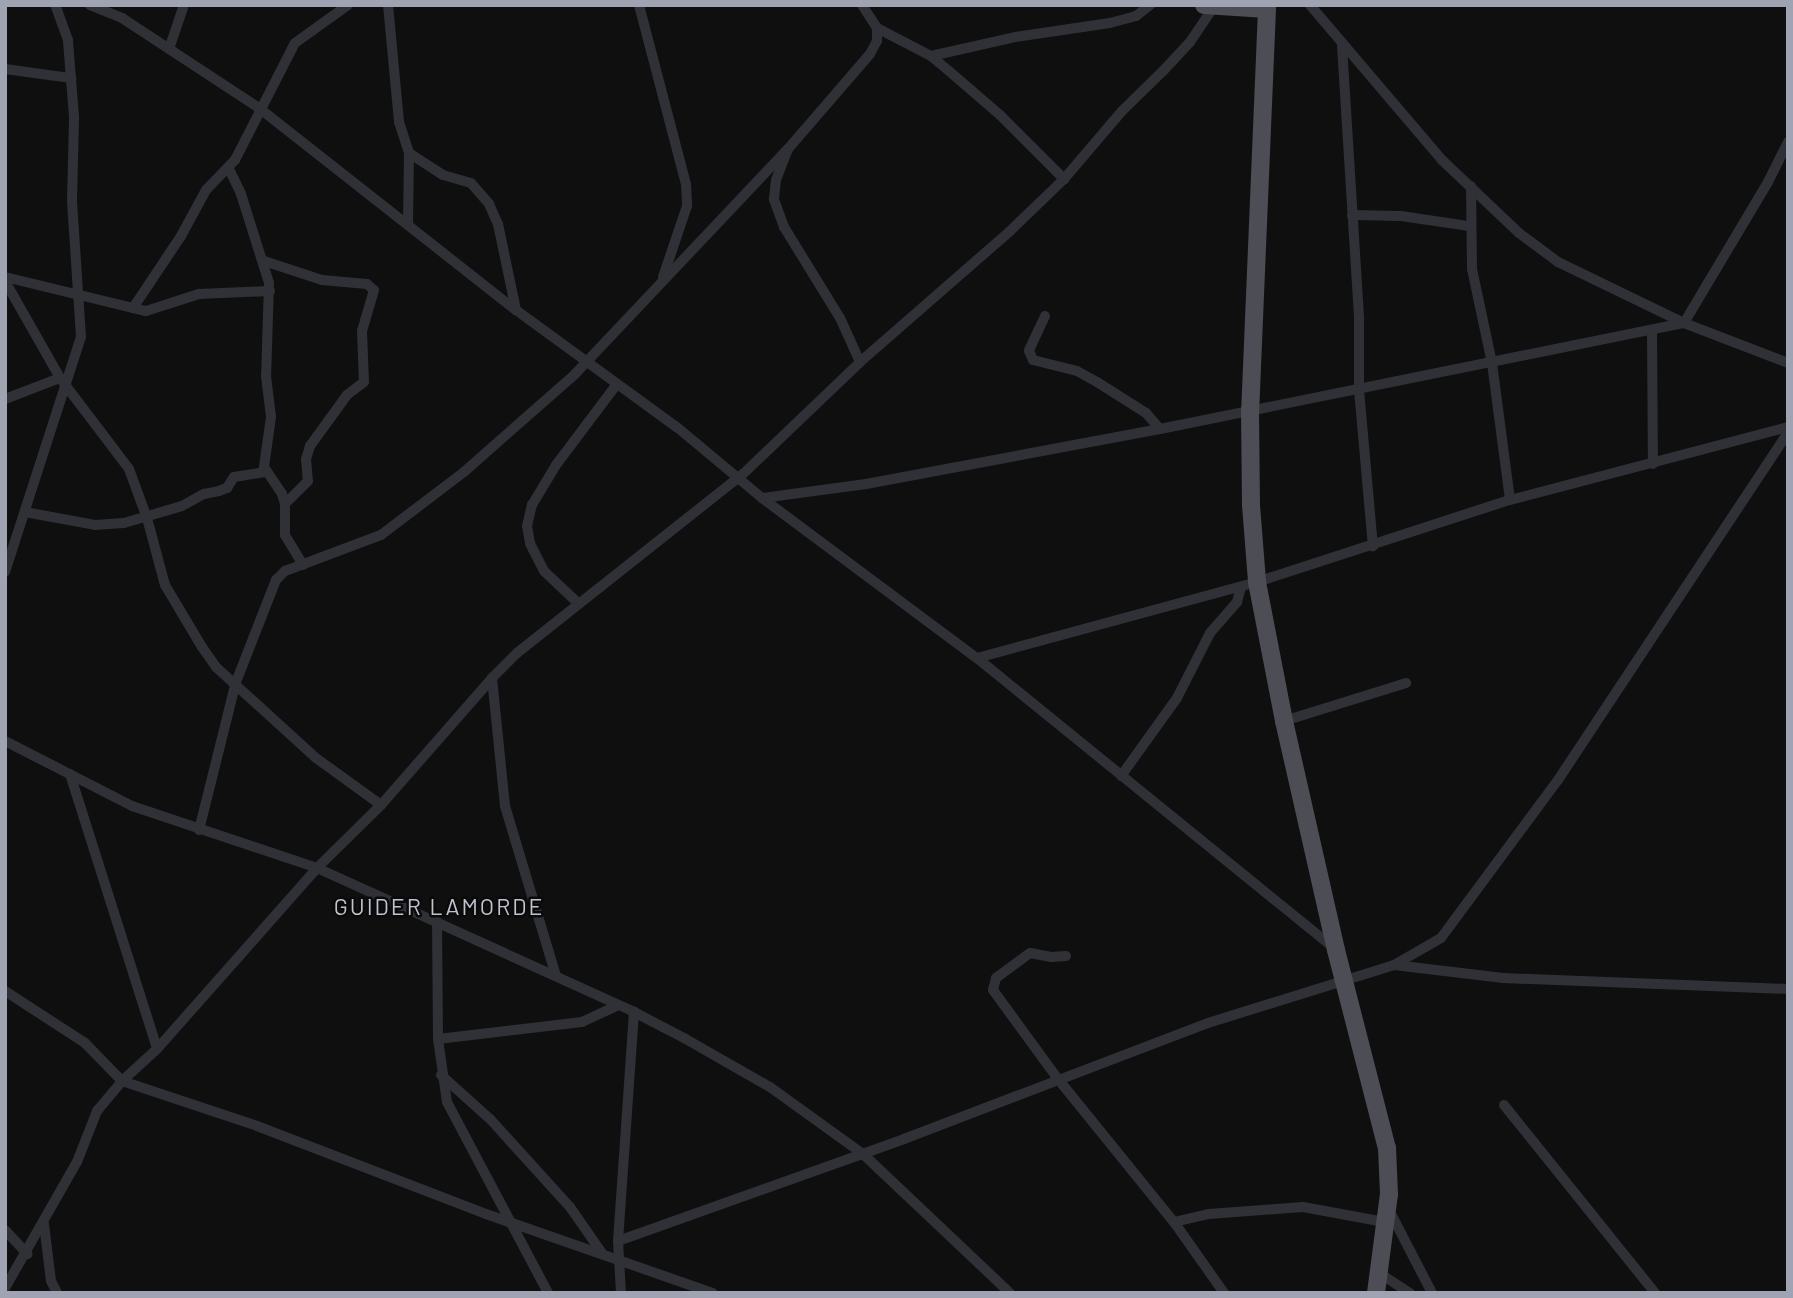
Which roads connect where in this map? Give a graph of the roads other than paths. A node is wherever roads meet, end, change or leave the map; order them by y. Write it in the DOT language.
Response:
graph roads {
  1 [pos="55,5"];
  2 [pos="90,5"];
  3 [pos="184,5"];
  4 [pos="348,5"];
  5 [pos="387,5"];
  6 [pos="639,5"];
  7 [pos="862,5"];
  8 [pos="878,5"];
  9 [pos="1150,5"];
  10 [pos="1204,5"];
  11 [pos="1310,5"];
  12 [pos="1215,6"];
  13 [pos="1268,7"];
  14 [pos="871,17"];
  15 [pos="877,28"];
  16 [pos="1342,44"];
  17 [pos="169,49"];
  18 [pos="931,56"];
  19 [pos="5,69"];
  20 [pos="71,78"];
  21 [pos="259,108"];
  22 [pos="1788,142"];
  23 [pos="788,149"];
  24 [pos="409,153"];
  25 [pos="229,169"];
  26 [pos="1064,179"];
  27 [pos="1471,186"];
  28 [pos="1352,215"];
  29 [pos="408,223"];
  30 [pos="1469,226"];
  31 [pos="264,261"];
  32 [pos="5,279"];
  33 [pos="661,283"];
  34 [pos="270,291"];
  35 [pos="78,294"];
  36 [pos="134,308"];
  37 [pos="516,310"];
  38 [pos="1045,316"];
  39 [pos="1684,323"];
  40 [pos="1651,330"];
  41 [pos="587,362"];
  42 [pos="860,362"];
  43 [pos="1492,362"];
  44 [pos="1788,363"];
  45 [pos="64,382"];
  46 [pos="617,384"];
  47 [pos="1359,390"];
  48 [pos="5,399"];
  49 [pos="1250,411"];
  50 [pos="1788,427"];
  51 [pos="1160,429"];
  52 [pos="1788,433"];
  53 [pos="1653,464"];
  54 [pos="265,472"];
  55 [pos="737,479"];
  56 [pos="762,498"];
  57 [pos="1510,500"];
  58 [pos="285,503"];
  59 [pos="25,512"];
  60 [pos="147,518"];
  61 [pos="1373,546"];
  62 [pos="303,565"];
  63 [pos="5,572"];
  64 [pos="1249,584"];
  65 [pos="579,604"];
  66 [pos="977,658"];
  67 [pos="492,678"];
  68 [pos="236,682"];
  69 [pos="1406,682"];
  70 [pos="1284,721"];
  71 [pos="5,741"];
  72 [pos="70,774"];
  73 [pos="1121,776"];
  74 [pos="381,805"];
  75 [pos="199,830"];
  76 [pos="317,868"];
  77 [pos="437,921"];
  78 [pos="1336,950"];
  79 [pos="1066,956"];
  80 [pos="1394,965"];
  81 [pos="556,976"];
  82 [pos="1345,981"];
  83 [pos="1788,989"];
  84 [pos="5,991"];
  85 [pos="618,1005"];
  86 [pos="634,1012"];
  87 [pos="438,1039"];
  88 [pos="157,1049"];
  89 [pos="441,1075"];
  90 [pos="1058,1079"];
  91 [pos="122,1081"];
  92 [pos="1504,1105"];
  93 [pos="863,1153"];
  94 [pos="1386,1214"];
  95 [pos="511,1222"];
  96 [pos="1174,1222"];
  97 [pos="44,1224"];
  98 [pos="5,1230"];
  99 [pos="618,1241"];
  100 [pos="602,1253"];
  101 [pos="27,1254"];
  102 [pos="618,1259"];
  103 [pos="1379,1273"];
  104 [pos="5,1288"];
  105 [pos="57,1293"];
  106 [pos="548,1293"];
  107 [pos="621,1293"];
  108 [pos="713,1293"];
  109 [pos="1010,1293"];
  110 [pos="1224,1293"];
  111 [pos="1376,1293"];
  112 [pos="1410,1293"];
  113 [pos="1432,1293"];
  114 [pos="1655,1293"];
  1 -- 20 [label="street"];
  2 -- 17 [label="street"];
  3 -- 17 [label="street"];
  4 -- 21 [label="street"];
  5 -- 24 [label="street"];
  6 -- 33 [label="street"];
  7 -- 14 [label="street"];
  8 -- 14 [label="street"];
  9 -- 18 [label="street"];
  10 -- 12 [label="main road"];
  11 -- 16 [label="street"];
  12 -- 13 [label="main road"];
  12 -- 26 [label="street"];
  13 -- 49 [label="main road"];
  14 -- 15 [label="street"];
  15 -- 18 [label="street"];
  15 -- 23 [label="street"];
  16 -- 27 [label="street"];
  16 -- 28 [label="street"];
  17 -- 21 [label="street"];
  18 -- 26 [label="street"];
  19 -- 20 [label="street"];
  20 -- 35 [label="street"];
  21 -- 25 [label="street"];
  21 -- 29 [label="street"];
  22 -- 39 [label="street"];
  23 -- 33 [label="street"];
  23 -- 42 [label="street"];
  24 -- 29 [label="street"];
  24 -- 37 [label="street"];
  25 -- 31 [label="street"];
  25 -- 36 [label="street"];
  26 -- 42 [label="street"];
  27 -- 30 [label="street"];
  27 -- 39 [label="street"];
  28 -- 30 [label="street"];
  28 -- 47 [label="street"];
  29 -- 37 [label="street"];
  30 -- 43 [label="street"];
  31 -- 34 [label="street"];
  31 -- 58 [label="street"];
  32 -- 35 [label="street"];
  32 -- 45 [label="street"];
  33 -- 41 [label="street"];
  34 -- 36 [label="street"];
  34 -- 54 [label="street"];
  35 -- 36 [label="street"];
  35 -- 45 [label="street"];
  37 -- 41 [label="street"];
  38 -- 51 [label="street"];
  39 -- 40 [label="street"];
  39 -- 44 [label="street"];
  40 -- 43 [label="street"];
  40 -- 53 [label="street"];
  41 -- 46 [label="street"];
  41 -- 62 [label="street"];
  42 -- 55 [label="street"];
  43 -- 47 [label="street"];
  43 -- 57 [label="street"];
  45 -- 48 [label="street"];
  45 -- 59 [label="street"];
  45 -- 60 [label="street"];
  46 -- 55 [label="street"];
  46 -- 65 [label="street"];
  47 -- 49 [label="street"];
  47 -- 61 [label="street"];
  49 -- 51 [label="street"];
  49 -- 64 [label="main road"];
  50 -- 53 [label="street"];
  51 -- 56 [label="street"];
  52 -- 80 [label="street"];
  53 -- 57 [label="street"];
  54 -- 58 [label="street"];
  54 -- 60 [label="street"];
  55 -- 56 [label="street"];
  55 -- 65 [label="street"];
  56 -- 66 [label="street"];
  57 -- 61 [label="street"];
  58 -- 62 [label="street"];
  59 -- 60 [label="street"];
  59 -- 63 [label="street"];
  60 -- 68 [label="street"];
  61 -- 64 [label="street"];
  62 -- 68 [label="street"];
  64 -- 66 [label="street"];
  64 -- 70 [label="main road"];
  64 -- 73 [label="street"];
  65 -- 67 [label="street"];
  66 -- 73 [label="street"];
  67 -- 74 [label="street"];
  67 -- 81 [label="street"];
  68 -- 74 [label="street"];
  68 -- 75 [label="street"];
  69 -- 70 [label="street"];
  70 -- 78 [label="main road"];
  71 -- 72 [label="street"];
  72 -- 75 [label="street"];
  72 -- 88 [label="street"];
  73 -- 78 [label="street"];
  74 -- 76 [label="street"];
  75 -- 76 [label="street"];
  76 -- 77 [label="street"];
  76 -- 88 [label="street"];
  77 -- 81 [label="street"];
  77 -- 87 [label="street"];
  78 -- 82 [label="main road"];
  79 -- 90 [label="street"];
  80 -- 82 [label="street"];
  80 -- 83 [label="street"];
  81 -- 85 [label="street"];
  82 -- 90 [label="street"];
  82 -- 94 [label="main road"];
  84 -- 91 [label="street"];
  85 -- 86 [label="street"];
  85 -- 87 [label="street"];
  86 -- 93 [label="street"];
  86 -- 99 [label="street"];
  87 -- 89 [label="street"];
  88 -- 91 [label="street"];
  89 -- 95 [label="street"];
  89 -- 100 [label="street"];
  90 -- 93 [label="street"];
  90 -- 96 [label="street"];
  91 -- 95 [label="street"];
  91 -- 97 [label="street"];
  92 -- 114 [label="street"];
  93 -- 99 [label="street"];
  93 -- 109 [label="street"];
  94 -- 96 [label="street"];
  94 -- 103 [label="main road"];
  94 -- 113 [label="street"];
  95 -- 100 [label="street"];
  95 -- 106 [label="street"];
  96 -- 110 [label="street"];
  97 -- 101 [label="street"];
  97 -- 105 [label="street"];
  98 -- 101 [label="street"];
  99 -- 102 [label="street"];
  100 -- 102 [label="street"];
  101 -- 104 [label="street"];
  102 -- 107 [label="street"];
  102 -- 108 [label="street"];
  103 -- 111 [label="main road"];
  103 -- 112 [label="street"];
}
